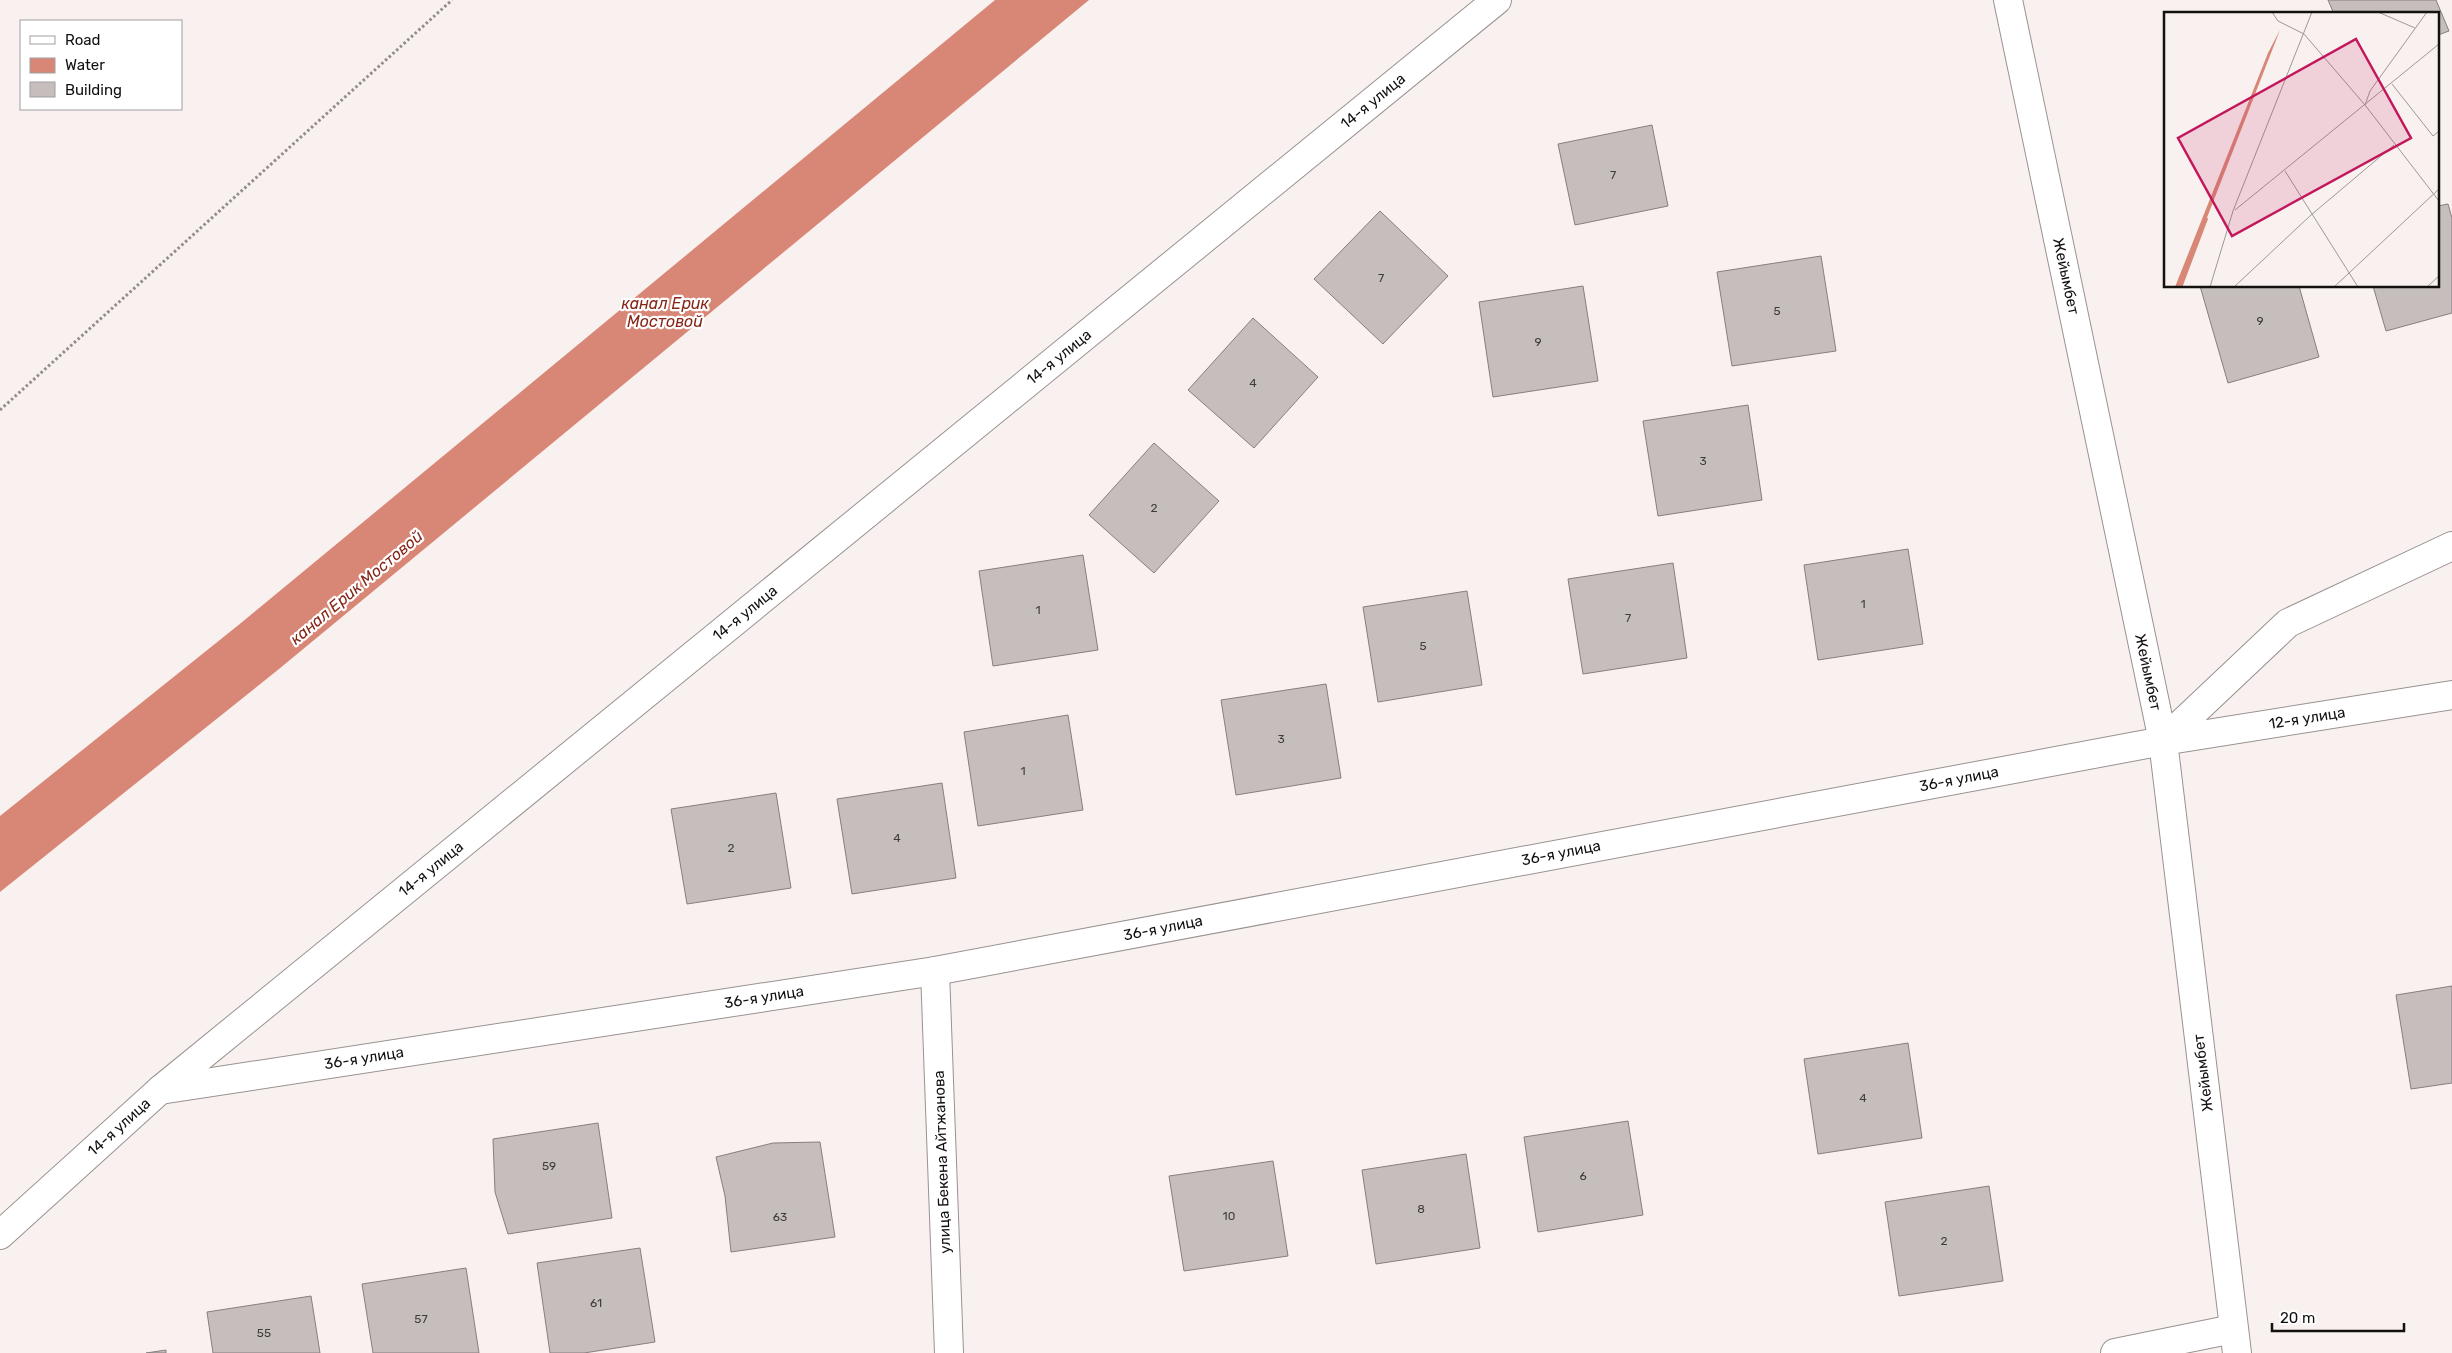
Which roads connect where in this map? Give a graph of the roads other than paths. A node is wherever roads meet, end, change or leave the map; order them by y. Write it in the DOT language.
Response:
graph roads {
  1 [pos="1497,0"];
  2 [pos="2008,0"];
  3 [pos="2452,546"];
  4 [pos="2452,695"];
  5 [pos="2163,741"];
  6 [pos="934,971"];
  7 [pos="160,1090"];
  8 [pos="0,1235"];
  9 [pos="2235,1341"];
  10 [pos="949,1353"];
  11 [pos="2115,1353"];
  1 -- 7 [label="street, 14-я улица"];
  2 -- 5 [label="street, Жейымбет"];
  3 -- 5 [label="street"];
  4 -- 5 [label="street, 12-я улица"];
  5 -- 6 [label="street, 36-я улица"];
  5 -- 9 [label="street, Жейымбет"];
  6 -- 7 [label="street, 36-я улица"];
  6 -- 10 [label="street, улица Бекена Айтжанова"];
  7 -- 8 [label="street, 14-я улица"];
  9 -- 11 [label="street"];
}
